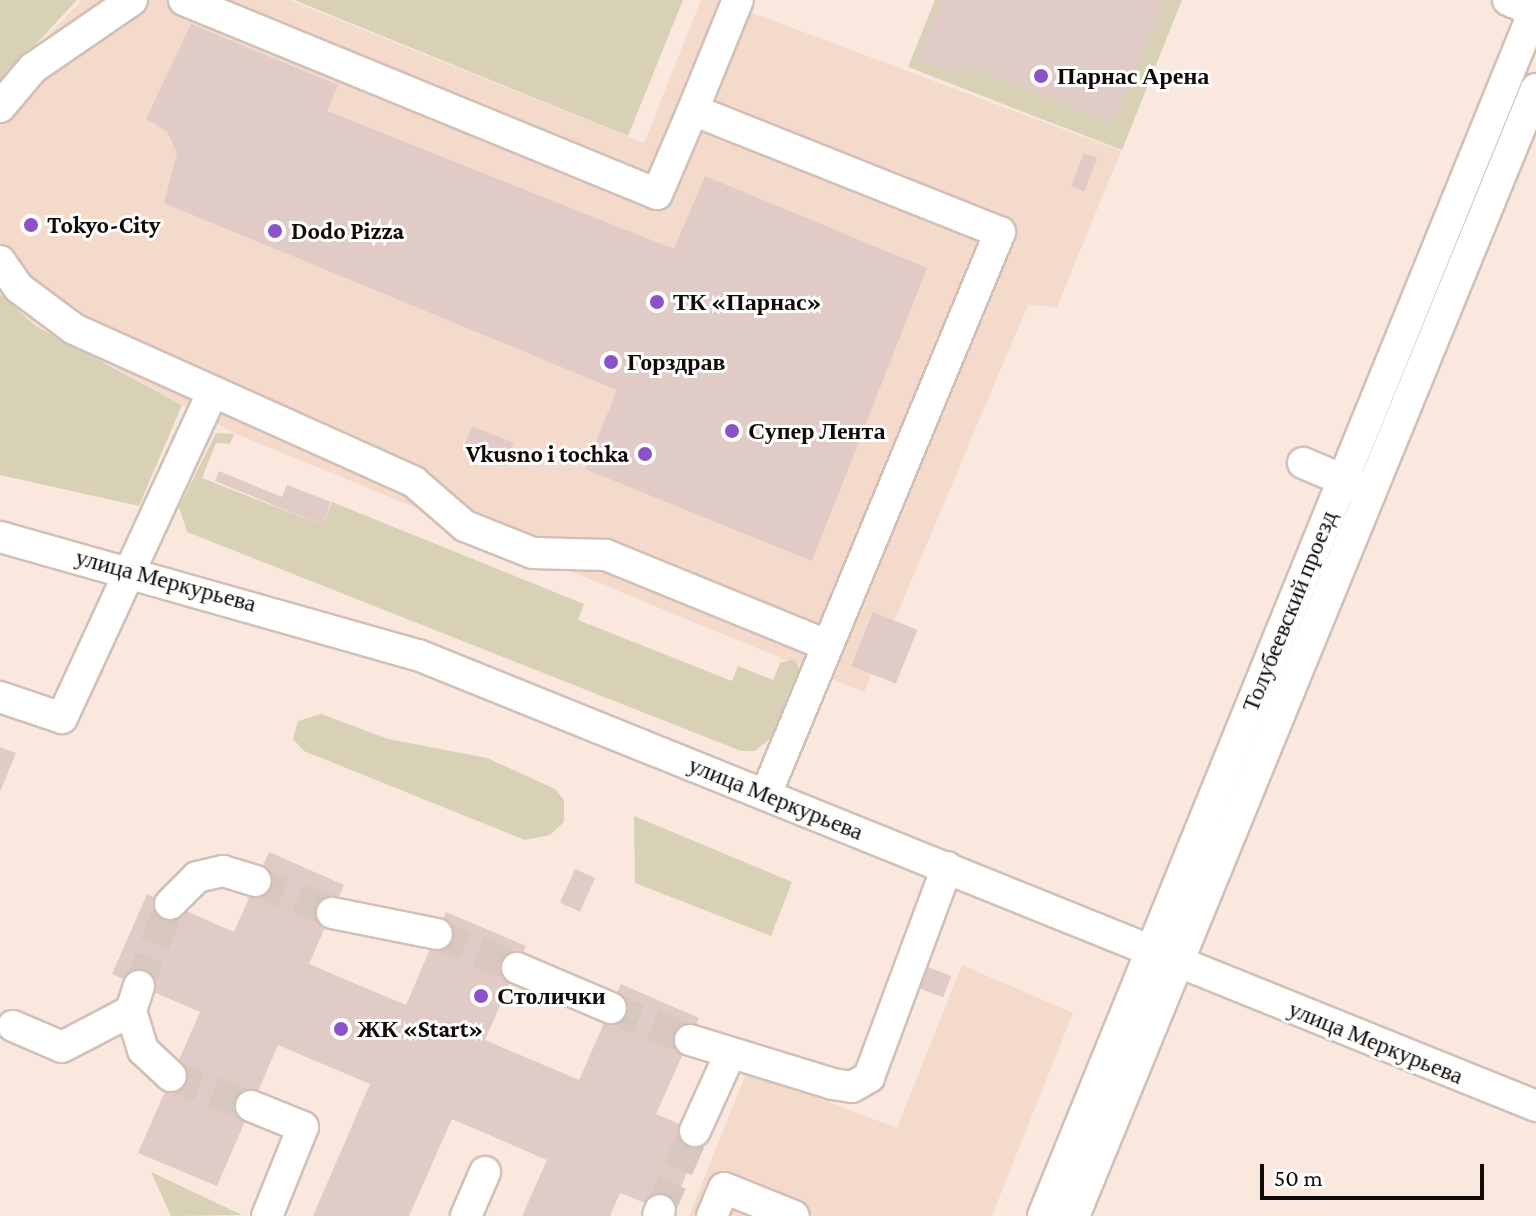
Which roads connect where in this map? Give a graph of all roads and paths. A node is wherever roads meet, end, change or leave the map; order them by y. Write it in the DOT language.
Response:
graph roads {
  1 [pos="132,0"];
  2 [pos="184,0"];
  3 [pos="738,0"];
  4 [pos="1528,7"];
  5 [pos="1536,89"];
  6 [pos="0,107"];
  7 [pos="693,110"];
  8 [pos="0,261"];
  9 [pos="211,396"];
  10 [pos="1303,463"];
  11 [pos="1343,480"];
  12 [pos="1372,492"];
  13 [pos="0,537"];
  14 [pos="129,568"];
  15 [pos="826,645"];
  16 [pos="0,697"];
  17 [pos="766,794"];
  18 [pos="947,867"];
  19 [pos="256,881"];
  20 [pos="170,904"];
  21 [pos="332,913"];
  22 [pos="437,934"];
  23 [pos="1165,958"];
  24 [pos="517,968"];
  25 [pos="611,1008"];
  26 [pos="13,1026"];
  27 [pos="690,1040"];
  28 [pos="729,1056"];
  29 [pos="171,1076"];
  30 [pos="251,1106"];
  31 [pos="1536,1106"];
  32 [pos="695,1131"];
  33 [pos="485,1172"];
  34 [pos="267,1216"];
  35 [pos="466,1216"];
  36 [pos="712,1216"];
  37 [pos="794,1216"];
  38 [pos="1043,1216"];
  39 [pos="1074,1216"];
  1 -- 6 [label="street"];
  2 -- 7 [label="street"];
  3 -- 7 [label="street"];
  4 -- 11 [label="street, Толубеевский проезд"];
  5 -- 12 [label="street, Толубеевский проезд"];
  7 -- 15 [label="street"];
  8 -- 9 [label="street"];
  9 -- 14 [label="street"];
  9 -- 15 [label="street"];
  10 -- 11 [label="street"];
  11 -- 12 [label="street"];
  11 -- 23 [label="street, Толубеевский проезд"];
  12 -- 23 [label="street, Толубеевский проезд"];
  13 -- 14 [label="street, улица Меркурьева"];
  14 -- 16 [label="street"];
  14 -- 17 [label="street, улица Меркурьева"];
  15 -- 17 [label="street"];
  17 -- 18 [label="street, улица Меркурьева"];
  18 -- 23 [label="street, улица Меркурьева"];
  18 -- 28 [label="street"];
  19 -- 20 [label="street"];
  21 -- 22 [label="street"];
  23 -- 31 [label="street, улица Меркурьева"];
  23 -- 38 [label="street, Толубеевский проезд"];
  23 -- 39 [label="street, Толубеевский проезд"];
  24 -- 25 [label="street"];
  26 -- 29 [label="street"];
  27 -- 28 [label="street"];
  28 -- 32 [label="street"];
  30 -- 34 [label="street"];
  33 -- 35 [label="street"];
  36 -- 37 [label="street"];
}
